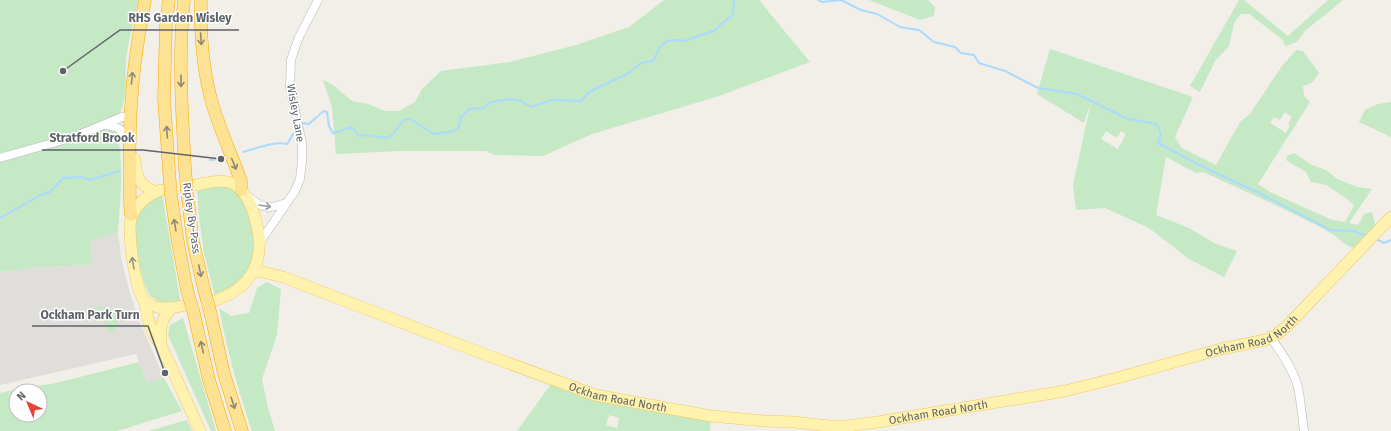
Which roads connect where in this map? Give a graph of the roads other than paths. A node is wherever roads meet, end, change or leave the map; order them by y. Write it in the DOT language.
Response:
graph roads {
  1 [pos="145,0"];
  2 [pos="169,0"];
  3 [pos="184,0"];
  4 [pos="201,0"];
  5 [pos="318,0"];
  6 [pos="129,117"];
  7 [pos="102,125"];
  8 [pos="129,140"];
  9 [pos="0,158"];
  10 [pos="191,188"];
  11 [pos="163,192"];
  12 [pos="244,193"];
  13 [pos="286,203"];
  14 [pos="131,215"];
  15 [pos="1391,217"];
  16 [pos="260,247"];
  17 [pos="254,271"];
  18 [pos="283,277"];
  19 [pos="144,300"];
  20 [pos="216,300"];
  21 [pos="1271,338"];
  22 [pos="161,345"];
  23 [pos="200,431"];
  24 [pos="226,431"];
  25 [pos="242,431"];
  26 [pos="1304,431"];
  6 -- 1 [label="highway, one-way"];
  11 -- 2 [label="highway, Ripley By-Pass, one-way, bridge"];
  3 -- 10 [label="highway, Ripley By-Pass, one-way, bridge"];
  4 -- 12 [label="highway, one-way"];
  5 -- 13 [label="street, Wisley Lane"];
  6 -- 7 [label="street"];
  6 -- 8 [label="highway"];
  6 -- 11 [label="main road"];
  7 -- 8 [label="street"];
  7 -- 9 [label="street"];
  8 -- 14 [label="highway"];
  10 -- 12 [label="main road"];
  10 -- 25 [label="highway, Ripley By-Pass, one-way, bridge"];
  11 -- 14 [label="main road"];
  24 -- 11 [label="highway, Ripley By-Pass, one-way, bridge"];
  12 -- 13 [label="street, one-way"];
  12 -- 16 [label="main road"];
  13 -- 16 [label="street, Wisley Lane"];
  19 -- 14 [label="main road, one-way"];
  15 -- 21 [label="main road, Ockham Road North"];
  16 -- 17 [label="main road"];
  16 -- 18 [label="main road, Ockham Road North"];
  17 -- 18 [label="main road, Ockham Road North"];
  17 -- 20 [label="main road"];
  18 -- 21 [label="main road, Ockham Road North"];
  19 -- 22 [label="main road"];
  19 -- 22 [label="main road"];
  21 -- 26 [label="street"];
  22 -- 23 [label="main road"];
}
